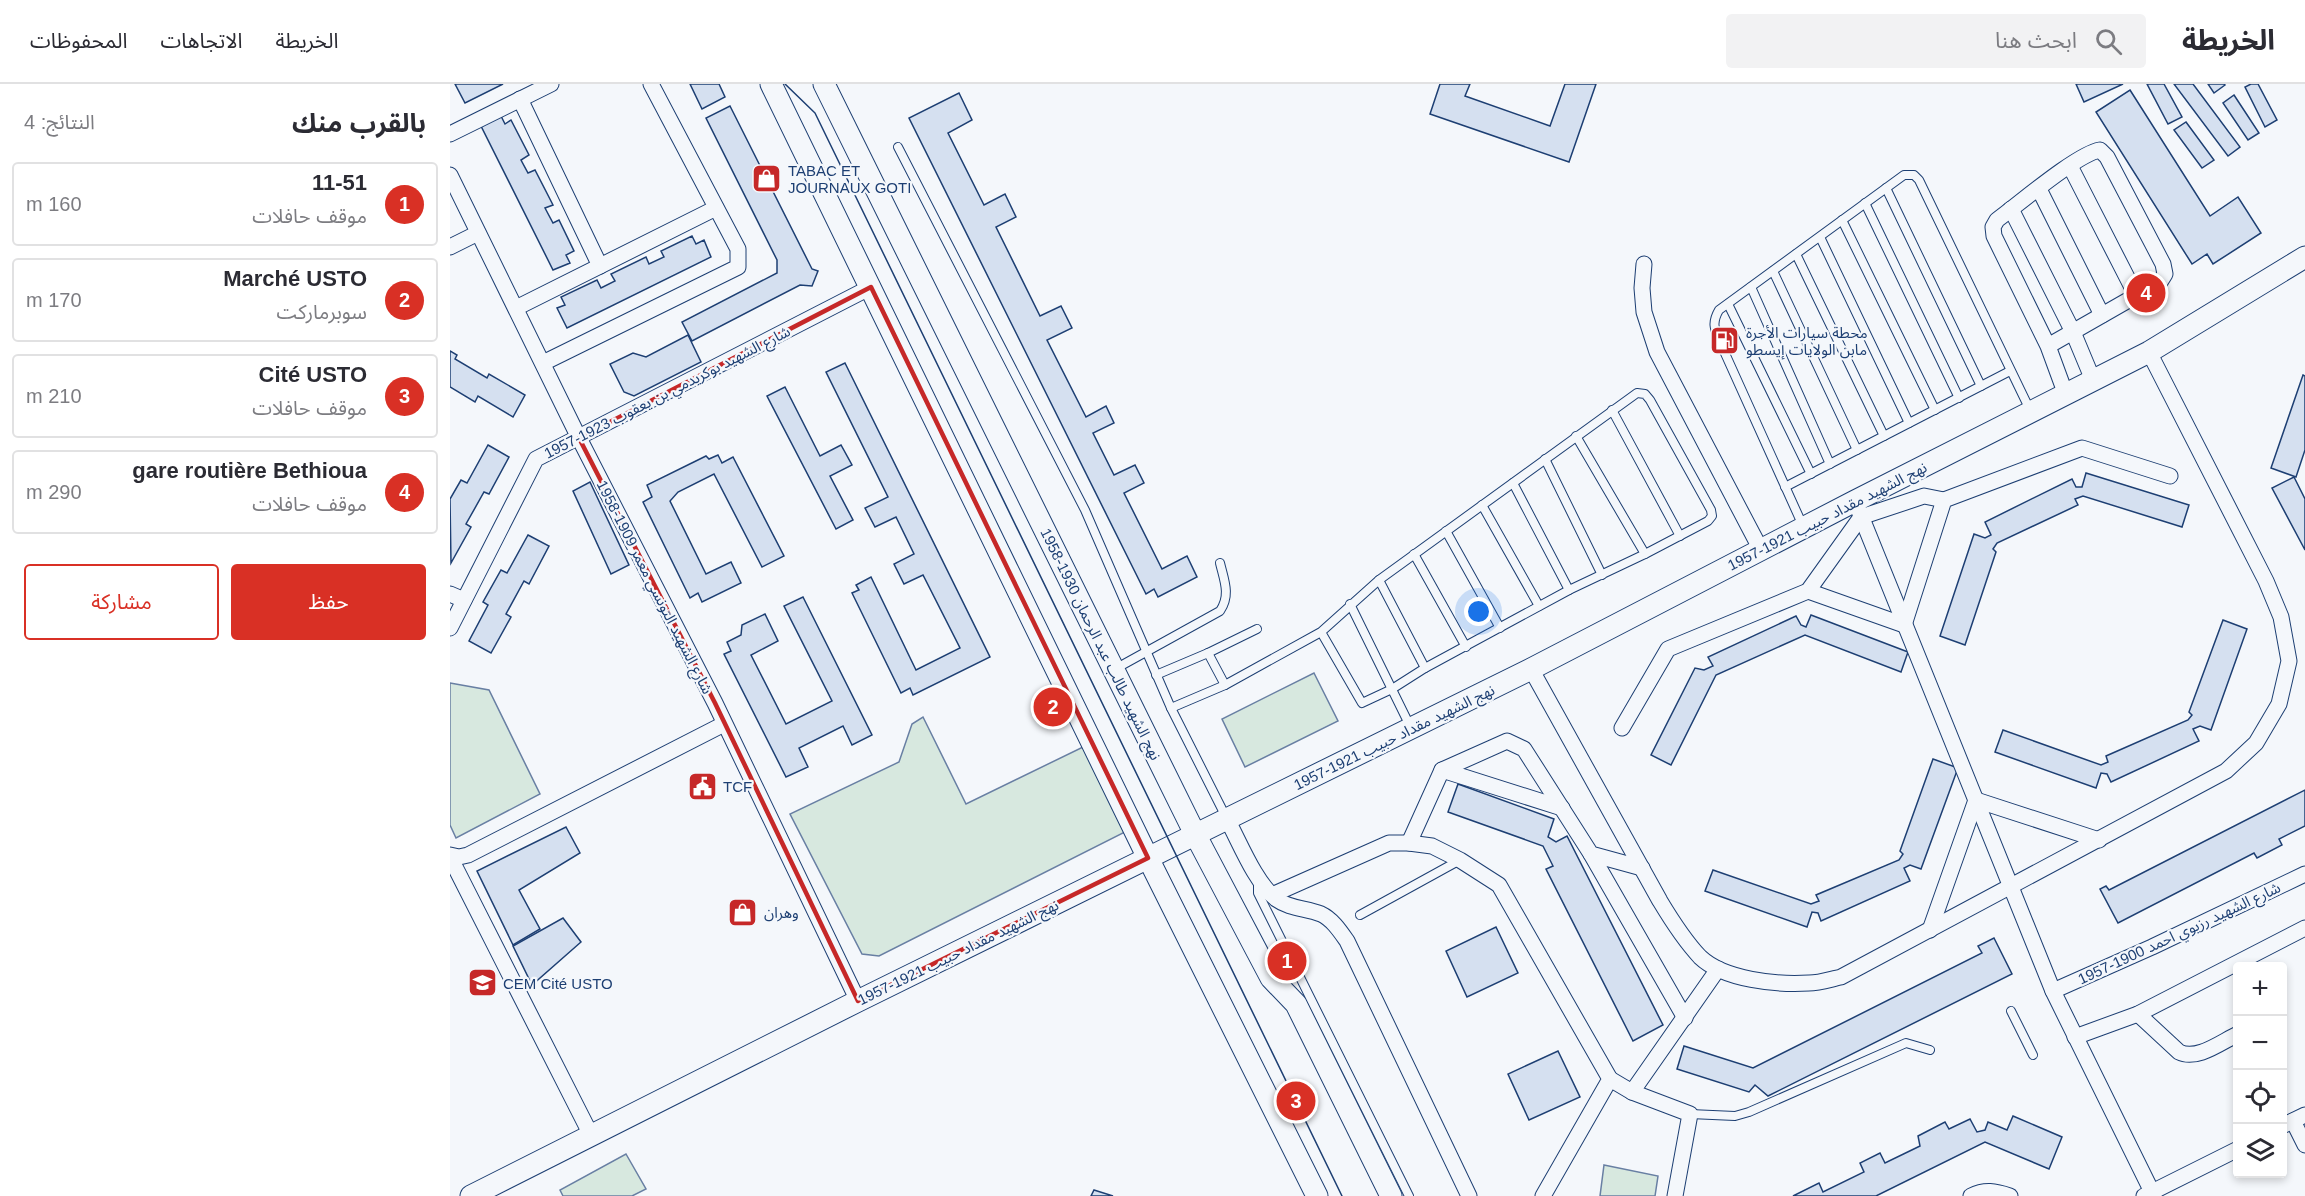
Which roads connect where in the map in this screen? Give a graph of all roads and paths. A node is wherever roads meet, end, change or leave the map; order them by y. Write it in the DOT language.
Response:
graph roads {
  1 [pos="551,84"];
  2 [pos="651,84"];
  3 [pos="771,84"];
  4 [pos="824,84"];
  5 [pos="520,99"];
  6 [pos="450,134"];
  7 [pos="898,147"];
  8 [pos="2070,166"];
  9 [pos="450,175"];
  10 [pos="1886,188"];
  11 [pos="2039,189"];
  12 [pos="1865,203"];
  13 [pos="716,208"];
  14 [pos="2012,209"];
  15 [pos="1842,220"];
  16 [pos="478,232"];
  17 [pos="1820,237"];
  18 [pos="450,247"];
  19 [pos="1796,254"];
  20 [pos="2305,257"];
  21 [pos="1644,264"];
  22 [pos="600,266"];
  23 [pos="1773,271"];
  24 [pos="1751,287"];
  25 [pos="871,288"];
  26 [pos="2136,295"];
  27 [pos="1728,304"];
  28 [pos="516,308"];
  29 [pos="2102,315"];
  30 [pos="2073,332"];
  31 [pos="2048,346"];
  32 [pos="2149,352"];
  33 [pos="543,363"];
  34 [pos="2010,371"];
  35 [pos="2093,380"];
  36 [pos="1981,386"];
  37 [pos="2066,395"];
  38 [pos="1959,398"];
  39 [pos="1612,410"];
  40 [pos="1935,410"];
  41 [pos="2031,412"];
  42 [pos="1909,423"];
  43 [pos="1576,436"];
  44 [pos="1884,436"];
  45 [pos="579,438"];
  46 [pos="1857,450"];
  47 [pos="1545,459"];
  48 [pos="1830,464"];
  49 [pos="1811,474"];
  50 [pos="2170,476"];
  51 [pos="1513,483"];
  52 [pos="1785,487"];
  53 [pos="1944,500"];
  54 [pos="1482,505"];
  55 [pos="1858,509"];
  56 [pos="1804,528"];
  57 [pos="1446,531"];
  58 [pos="1680,536"];
  59 [pos="1761,550"];
  60 [pos="1414,554"];
  61 [pos="1645,554"];
  62 [pos="1220,563"];
  63 [pos="1602,575"];
  64 [pos="1379,580"];
  65 [pos="1569,590"];
  66 [pos="1808,591"];
  67 [pos="450,594"];
  68 [pos="464,600"];
  69 [pos="1350,604"];
  70 [pos="1539,606"];
  71 [pos="1904,625"];
  72 [pos="450,628"];
  73 [pos="1257,628"];
  74 [pos="1500,628"];
  75 [pos="1321,632"];
  76 [pos="1466,647"];
  77 [pos="1146,652"];
  78 [pos="1209,653"];
  79 [pos="1425,668"];
  80 [pos="1531,669"];
  81 [pos="1114,670"];
  82 [pos="1156,675"];
  83 [pos="1225,685"];
  84 [pos="1392,689"];
  85 [pos="1171,708"];
  86 [pos="724,724"];
  87 [pos="1411,728"];
  88 [pos="1622,728"];
  89 [pos="1442,770"];
  90 [pos="1976,800"];
  91 [pos="1562,808"];
  92 [pos="1227,819"];
  93 [pos="1195,834"];
  94 [pos="2099,840"];
  95 [pos="1409,843"];
  96 [pos="1591,854"];
  97 [pos="450,856"];
  98 [pos="1148,858"];
  99 [pos="1460,860"];
  100 [pos="1642,868"];
  101 [pos="2305,874"];
  102 [pos="1259,879"];
  103 [pos="2012,888"];
  104 [pos="1272,895"];
  105 [pos="1360,915"];
  106 [pos="2305,928"];
  107 [pos="1930,930"];
  108 [pos="2248,962"];
  109 [pos="1718,969"];
  110 [pos="2233,970"];
  111 [pos="2053,991"];
  112 [pos="858,1001"];
  113 [pos="2011,1011"];
  114 [pos="2138,1014"];
  115 [pos="1684,1018"];
  116 [pos="2075,1036"];
  117 [pos="2233,1036"];
  118 [pos="1930,1050"];
  119 [pos="2033,1055"];
  120 [pos="1610,1079"];
  121 [pos="1632,1092"];
  122 [pos="1690,1114"];
  123 [pos="2293,1121"];
  124 [pos="591,1134"];
  125 [pos="2305,1145"];
  126 [pos="2233,1152"];
  127 [pos="2150,1195"];
  128 [pos="471,1196"];
  129 [pos="1317,1196"];
  130 [pos="1391,1196"];
  131 [pos="1409,1196"];
  132 [pos="1470,1196"];
  133 [pos="1543,1196"];
  134 [pos="1675,1196"];
  135 [pos="1971,1196"];
  136 [pos="2010,1196"];
  1 -- 5 [label="street"];
  2 -- 13 [label="street"];
  3 -- 25 [label="main road"];
  4 -- 81 [label="main road, نهج الشهيد طالب عبد الرحمان 1930-1958"];
  5 -- 6 [label="street"];
  5 -- 22 [label="street"];
  7 -- 77 [label="lane"];
  8 -- 11 [label="street"];
  8 -- 26 [label="street"];
  8 -- 26 [label="street"];
  9 -- 16 [label="street, شارع الشهيد التونسي معمر 1909-1958"];
  10 -- 12 [label="lane"];
  10 -- 34 [label="lane"];
  10 -- 36 [label="lane"];
  11 -- 14 [label="street"];
  11 -- 29 [label="street"];
  12 -- 15 [label="lane"];
  12 -- 38 [label="lane"];
  13 -- 22 [label="street"];
  13 -- 33 [label="street"];
  14 -- 30 [label="street"];
  14 -- 31 [label="street"];
  15 -- 17 [label="lane"];
  15 -- 40 [label="lane"];
  16 -- 18 [label="street"];
  16 -- 28 [label="street, شارع الشهيد التونسي معمر 1909-1958"];
  17 -- 19 [label="lane"];
  17 -- 42 [label="lane"];
  19 -- 23 [label="lane"];
  19 -- 44 [label="lane"];
  20 -- 32 [label="main road, نهج الشهيد مقداد حبيب 1921-1957"];
  21 -- 59 [label="street"];
  22 -- 28 [label="street"];
  23 -- 24 [label="lane"];
  23 -- 46 [label="lane"];
  24 -- 27 [label="lane"];
  24 -- 48 [label="lane"];
  25 -- 45 [label="street, شارع الشهيد بوكريدمي بن يعقوب 1923-1957"];
  25 -- 98 [label="main road"];
  26 -- 29 [label="street"];
  27 -- 49 [label="lane"];
  27 -- 52 [label="lane"];
  28 -- 33 [label="street, شارع الشهيد التونسي معمر 1909-1958"];
  29 -- 30 [label="street"];
  30 -- 31 [label="street"];
  30 -- 35 [label="street"];
  31 -- 37 [label="street"];
  32 -- 35 [label="main road, نهج الشهيد مقداد حبيب 1921-1957"];
  32 -- 94 [label="street"];
  33 -- 45 [label="street, شارع الشهيد التونسي معمر 1909-1958"];
  34 -- 36 [label="lane"];
  34 -- 41 [label="lane"];
  35 -- 37 [label="main road, نهج الشهيد مقداد حبيب 1921-1957"];
  36 -- 38 [label="lane"];
  37 -- 41 [label="main road, نهج الشهيد مقداد حبيب 1921-1957"];
  38 -- 40 [label="lane"];
  39 -- 43 [label="lane"];
  39 -- 58 [label="lane"];
  39 -- 58 [label="lane"];
  40 -- 42 [label="lane"];
  41 -- 55 [label="main road, نهج الشهيد مقداد حبيب 1921-1957"];
  42 -- 44 [label="lane"];
  43 -- 47 [label="lane"];
  43 -- 61 [label="lane"];
  44 -- 46 [label="lane"];
  45 -- 68 [label="street, شارع الشهيد بوكريدمي بن يعقوب 1923-1957"];
  45 -- 86 [label="street, شارع الشهيد التونسي معمر 1909-1958"];
  46 -- 48 [label="lane"];
  47 -- 51 [label="lane"];
  47 -- 63 [label="lane"];
  48 -- 49 [label="lane"];
  49 -- 52 [label="lane"];
  50 -- 53 [label="street"];
  51 -- 54 [label="lane"];
  51 -- 65 [label="lane"];
  52 -- 56 [label="lane"];
  53 -- 55 [label="street"];
  53 -- 71 [label="street"];
  54 -- 57 [label="lane"];
  54 -- 70 [label="lane"];
  55 -- 56 [label="main road, نهج الشهيد مقداد حبيب 1921-1957"];
  55 -- 66 [label="street"];
  55 -- 71 [label="street"];
  56 -- 59 [label="main road, نهج الشهيد مقداد حبيب 1921-1957"];
  57 -- 60 [label="lane"];
  57 -- 74 [label="lane"];
  58 -- 61 [label="lane"];
  59 -- 80 [label="main road, نهج الشهيد مقداد حبيب 1921-1957"];
  60 -- 64 [label="lane"];
  60 -- 76 [label="lane"];
  61 -- 63 [label="lane"];
  62 -- 77 [label="lane"];
  63 -- 65 [label="lane"];
  64 -- 69 [label="lane"];
  64 -- 79 [label="lane"];
  65 -- 70 [label="lane"];
  66 -- 71 [label="street"];
  66 -- 88 [label="street"];
  67 -- 68 [label="street"];
  68 -- 72 [label="street, شارع الشهيد بوكريدمي بن يعقوب 1923-1957"];
  69 -- 75 [label="lane"];
  69 -- 84 [label="lane"];
  70 -- 74 [label="lane"];
  71 -- 90 [label="street"];
  73 -- 78 [label="lane"];
  74 -- 76 [label="lane"];
  75 -- 83 [label="lane"];
  75 -- 84 [label="lane"];
  76 -- 79 [label="lane"];
  77 -- 81 [label="lane"];
  77 -- 82 [label="lane"];
  78 -- 82 [label="lane"];
  78 -- 83 [label="lane"];
  79 -- 84 [label="lane"];
  80 -- 87 [label="main road, نهج الشهيد مقداد حبيب 1921-1957"];
  80 -- 100 [label="street"];
  81 -- 93 [label="main road, نهج الشهيد طالب عبد الرحمان 1930-1958"];
  82 -- 85 [label="lane"];
  83 -- 85 [label="lane"];
  84 -- 87 [label="lane"];
  85 -- 92 [label="lane"];
  86 -- 97 [label="street"];
  86 -- 112 [label="street, شارع الشهيد التونسي معمر 1909-1958"];
  87 -- 92 [label="main road, نهج الشهيد مقداد حبيب 1921-1957"];
  89 -- 91 [label="street"];
  89 -- 91 [label="street"];
  89 -- 95 [label="street"];
  90 -- 94 [label="street"];
  90 -- 103 [label="street"];
  90 -- 107 [label="street"];
  91 -- 96 [label="street"];
  92 -- 93 [label="main road, نهج الشهيد مقداد حبيب 1921-1957"];
  92 -- 102 [label="street"];
  93 -- 98 [label="main road, نهج الشهيد مقداد حبيب 1921-1957"];
  93 -- 130 [label="main road, نهج الشهيد طالب عبد الرحمان 1930-1958"];
  94 -- 103 [label="street"];
  95 -- 99 [label="street"];
  95 -- 104 [label="street"];
  96 -- 100 [label="street"];
  96 -- 115 [label="street"];
  97 -- 124 [label="street"];
  98 -- 112 [label="main road, نهج الشهيد مقداد حبيب 1921-1957"];
  98 -- 129 [label="main road"];
  99 -- 105 [label="lane"];
  99 -- 120 [label="street"];
  100 -- 109 [label="street"];
  101 -- 111 [label="street, شارع الشهيد رزيوي احمد 1900-1957"];
  102 -- 104 [label="street"];
  102 -- 131 [label="lane"];
  103 -- 107 [label="street"];
  103 -- 111 [label="street"];
  104 -- 132 [label="street"];
  106 -- 108 [label="street"];
  107 -- 109 [label="street"];
  109 -- 115 [label="street"];
  110 -- 114 [label="street"];
  111 -- 116 [label="street"];
  112 -- 124 [label="main road, نهج الشهيد مقداد حبيب 1921-1957"];
  113 -- 119 [label="lane"];
  114 -- 116 [label="street"];
  114 -- 117 [label="street"];
  115 -- 121 [label="street"];
  116 -- 127 [label="street"];
  118 -- 122 [label="lane"];
  120 -- 121 [label="street"];
  120 -- 133 [label="street"];
  121 -- 122 [label="street"];
  122 -- 134 [label="street"];
  123 -- 125 [label="street"];
  124 -- 128 [label="main road, نهج الشهيد مقداد حبيب 1921-1957"];
  126 -- 127 [label="street"];
  135 -- 136 [label="street"];
}
